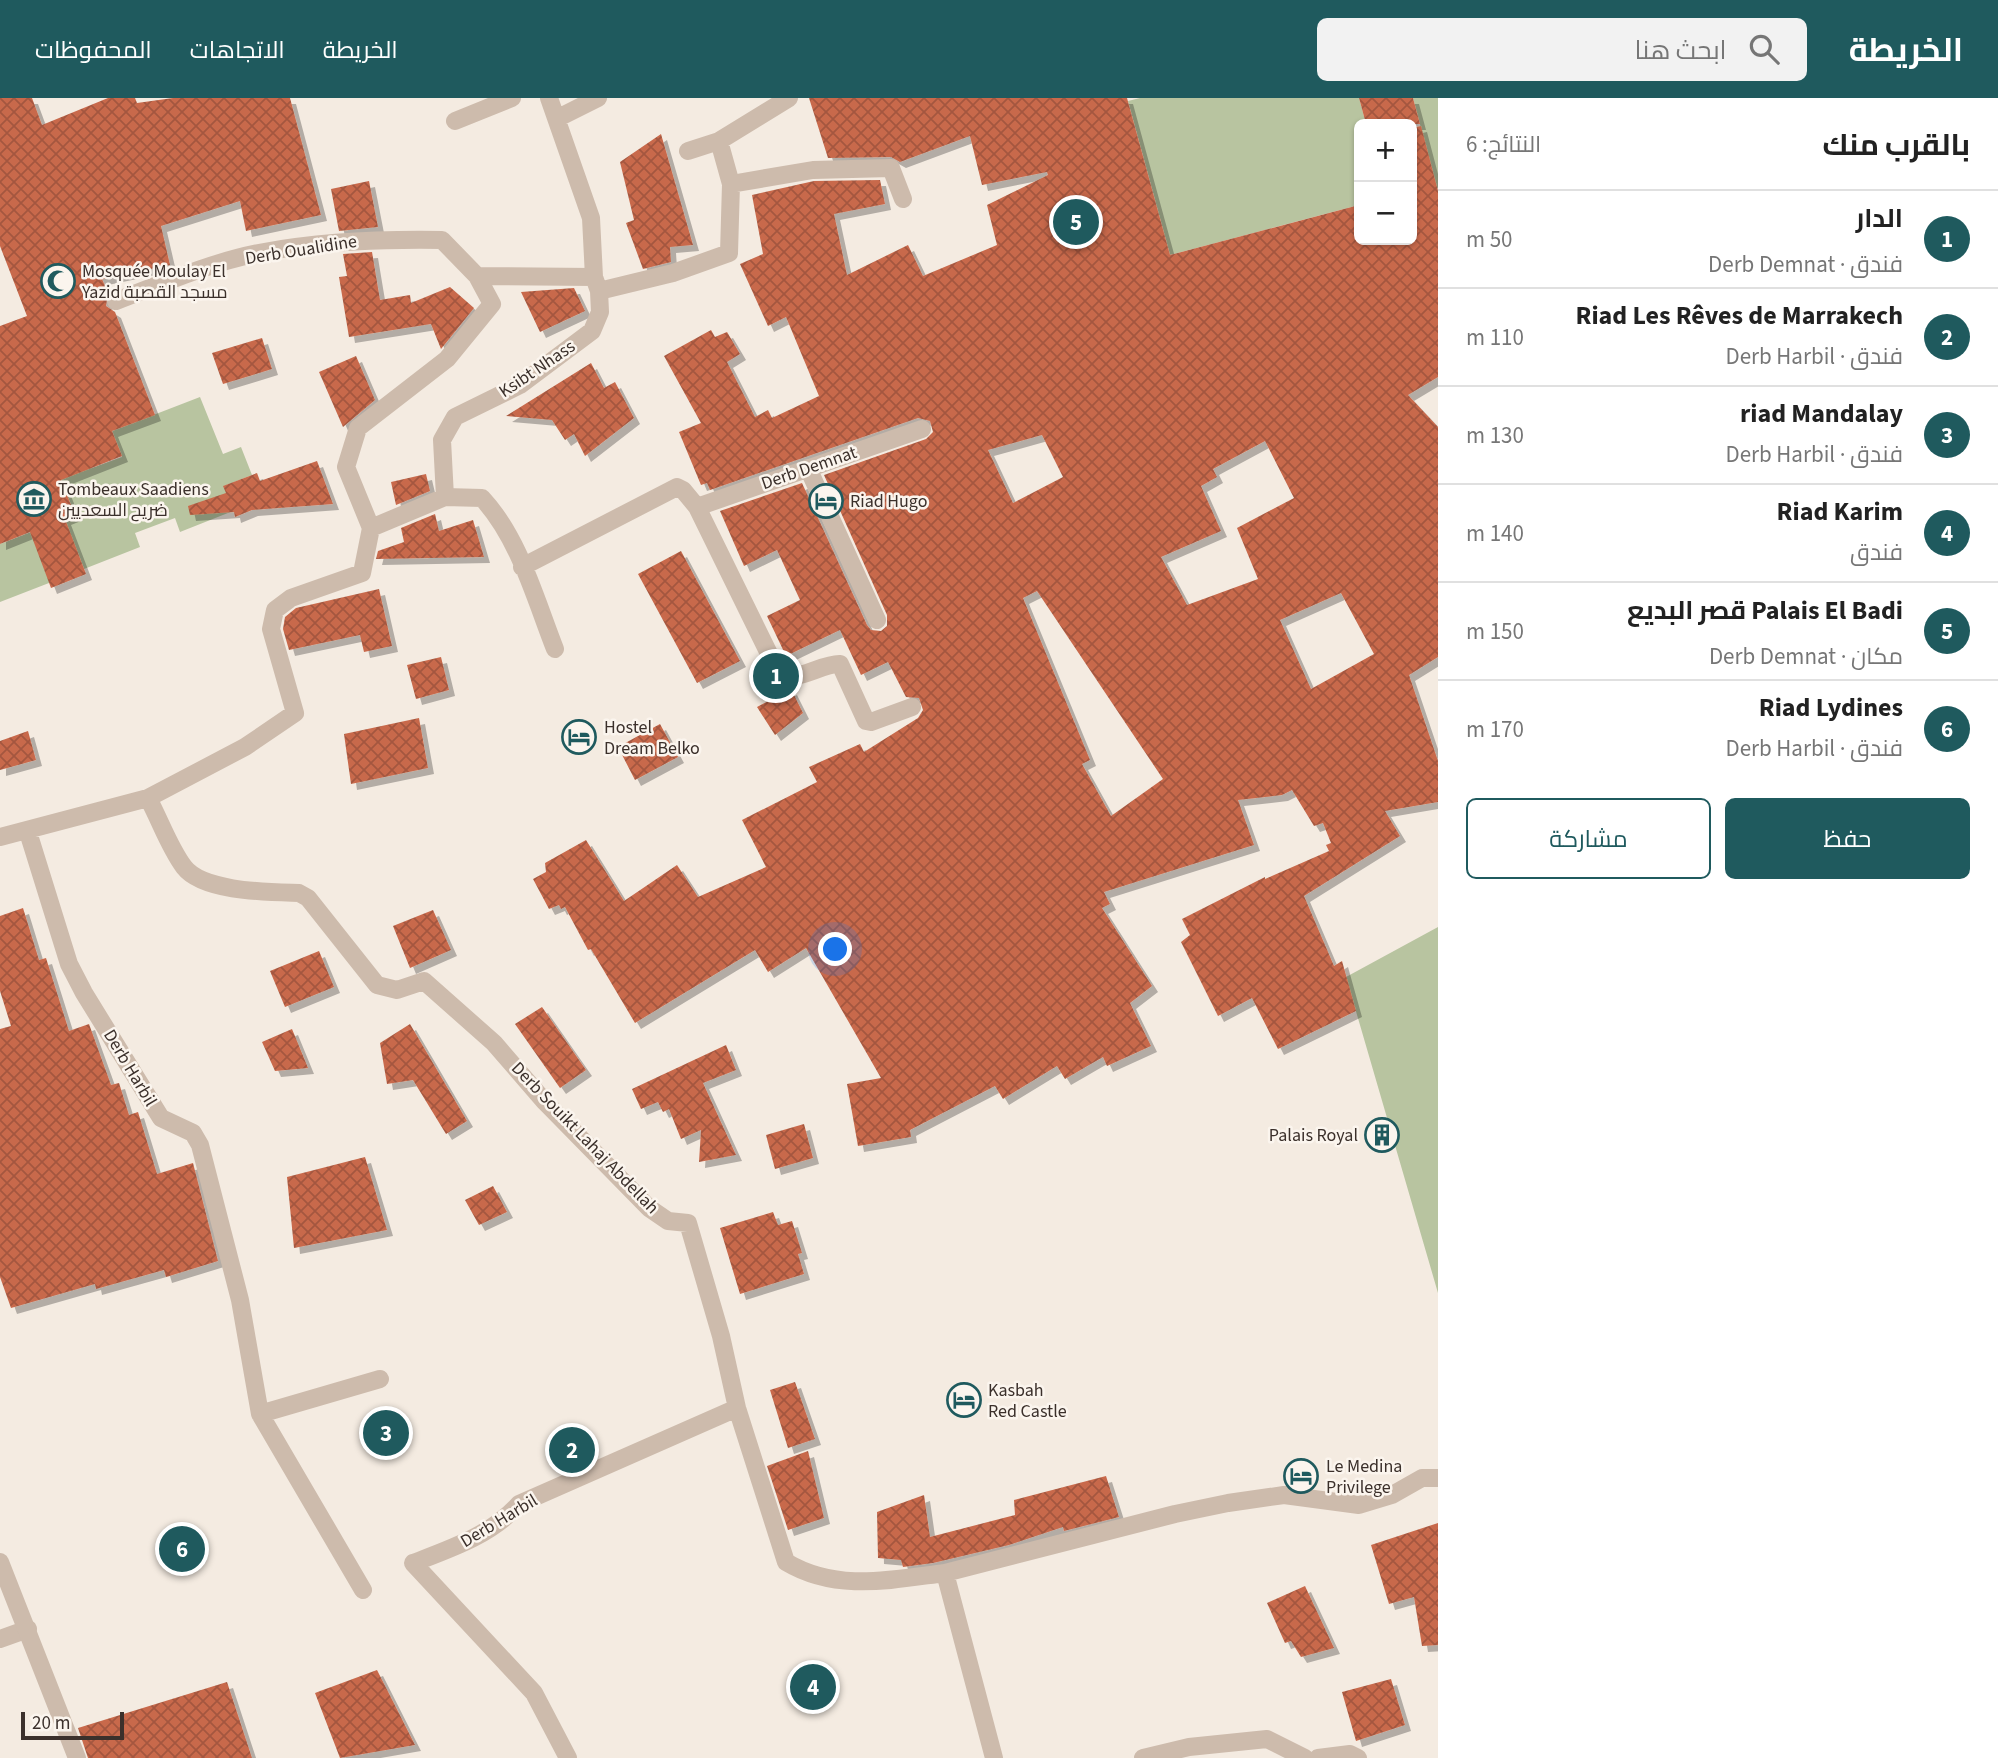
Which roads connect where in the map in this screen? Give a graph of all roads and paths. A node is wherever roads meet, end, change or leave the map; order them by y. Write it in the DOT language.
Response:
graph roads {
  1 [pos="512,98"];
  2 [pos="549,98"];
  3 [pos="598,98"];
  4 [pos="789,98"];
  5 [pos="558,118"];
  6 [pos="455,121"];
  7 [pos="719,141"];
  8 [pos="688,151"];
  9 [pos="731,184"];
  10 [pos="903,199"];
  11 [pos="477,276"];
  12 [pos="596,284"];
  13 [pos="116,301"];
  14 [pos="922,429"];
  15 [pos="808,468"];
  16 [pos="445,497"];
  17 [pos="697,507"];
  18 [pos="371,528"];
  19 [pos="522,567"];
  20 [pos="877,620"];
  21 [pos="555,649"];
  22 [pos="912,707"];
  23 [pos="148,798"];
  24 [pos="28,831"];
  25 [pos="0,837"];
  26 [pos="380,1379"];
  27 [pos="737,1408"];
  28 [pos="260,1414"];
  29 [pos="1438,1478"];
  30 [pos="0,1562"];
  31 [pos="945,1573"];
  32 [pos="363,1590"];
  33 [pos="28,1629"];
  34 [pos="0,1639"];
  35 [pos="77,1758"];
  36 [pos="568,1758"];
  37 [pos="994,1758"];
  38 [pos="1143,1758"];
  39 [pos="1305,1758"];
  40 [pos="1318,1758"];
  41 [pos="1358,1758"];
  1 -- 6 [label="street"];
  2 -- 5 [label="street"];
  3 -- 5 [label="street"];
  4 -- 7 [label="street"];
  5 -- 12 [label="street"];
  7 -- 8 [label="street"];
  7 -- 9 [label="street"];
  9 -- 10 [label="street"];
  9 -- 12 [label="street"];
  11 -- 12 [label="street"];
  11 -- 13 [label="street, Derb Oualidine"];
  11 -- 18 [label="street, Derb Oualidine"];
  12 -- 16 [label="street, Ksibt Nhass"];
  14 -- 15 [label="street, Derb Demnat"];
  15 -- 17 [label="street, Derb Demnat"];
  15 -- 20 [label="street"];
  16 -- 18 [label="street"];
  16 -- 19 [label="street"];
  17 -- 19 [label="street"];
  17 -- 22 [label="street"];
  18 -- 23 [label="street"];
  19 -- 21 [label="street"];
  23 -- 24 [label="street"];
  23 -- 27 [label="street, Derb Souikt Lahaj Abdellah"];
  24 -- 25 [label="street"];
  24 -- 28 [label="street, Derb Harbil"];
  26 -- 28 [label="street"];
  27 -- 31 [label="street, Derb Souikt Lahaj Abdellah"];
  27 -- 36 [label="street, Derb Harbil"];
  28 -- 32 [label="street"];
  29 -- 31 [label="street, Derb Souikt Lahaj Abdellah"];
  30 -- 33 [label="street"];
  31 -- 37 [label="street"];
  33 -- 34 [label="street"];
  33 -- 35 [label="street"];
  38 -- 39 [label="street"];
  40 -- 41 [label="street"];
}
